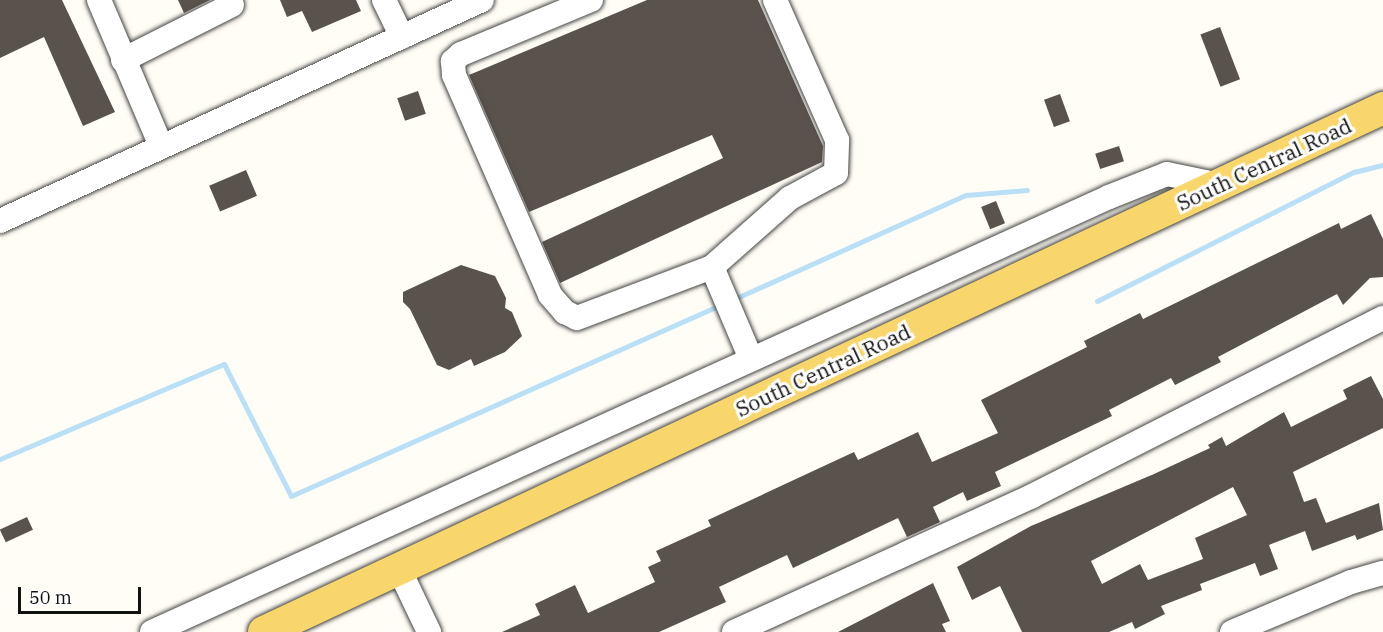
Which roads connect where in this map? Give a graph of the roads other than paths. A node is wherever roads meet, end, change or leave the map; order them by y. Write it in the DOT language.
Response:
graph roads {
  1 [pos="99,0"];
  2 [pos="384,0"];
  3 [pos="482,0"];
  4 [pos="591,0"];
  5 [pos="775,0"];
  6 [pos="232,5"];
  7 [pos="402,36"];
  8 [pos="123,60"];
  9 [pos="1383,108"];
  10 [pos="1383,131"];
  11 [pos="161,146"];
  12 [pos="1220,185"];
  13 [pos="0,221"];
  14 [pos="712,267"];
  15 [pos="1383,318"];
  16 [pos="751,359"];
  17 [pos="1383,573"];
  18 [pos="403,578"];
  19 [pos="152,632"];
  20 [pos="264,632"];
  21 [pos="310,632"];
  22 [pos="429,632"];
  23 [pos="734,632"];
  24 [pos="1232,632"];
  1 -- 8 [label="street"];
  2 -- 7 [label="street"];
  3 -- 7 [label="street"];
  4 -- 14 [label="street"];
  5 -- 14 [label="street"];
  6 -- 8 [label="street"];
  7 -- 11 [label="street"];
  8 -- 11 [label="street"];
  9 -- 12 [label="main road, South Central Road"];
  10 -- 18 [label="main road, South Central Road"];
  11 -- 13 [label="street"];
  12 -- 16 [label="street"];
  12 -- 18 [label="main road, South Central Road"];
  14 -- 16 [label="street"];
  15 -- 23 [label="street"];
  16 -- 19 [label="street"];
  17 -- 24 [label="street"];
  18 -- 20 [label="main road, South Central Road"];
  18 -- 21 [label="main road, South Central Road"];
  18 -- 22 [label="street"];
}
